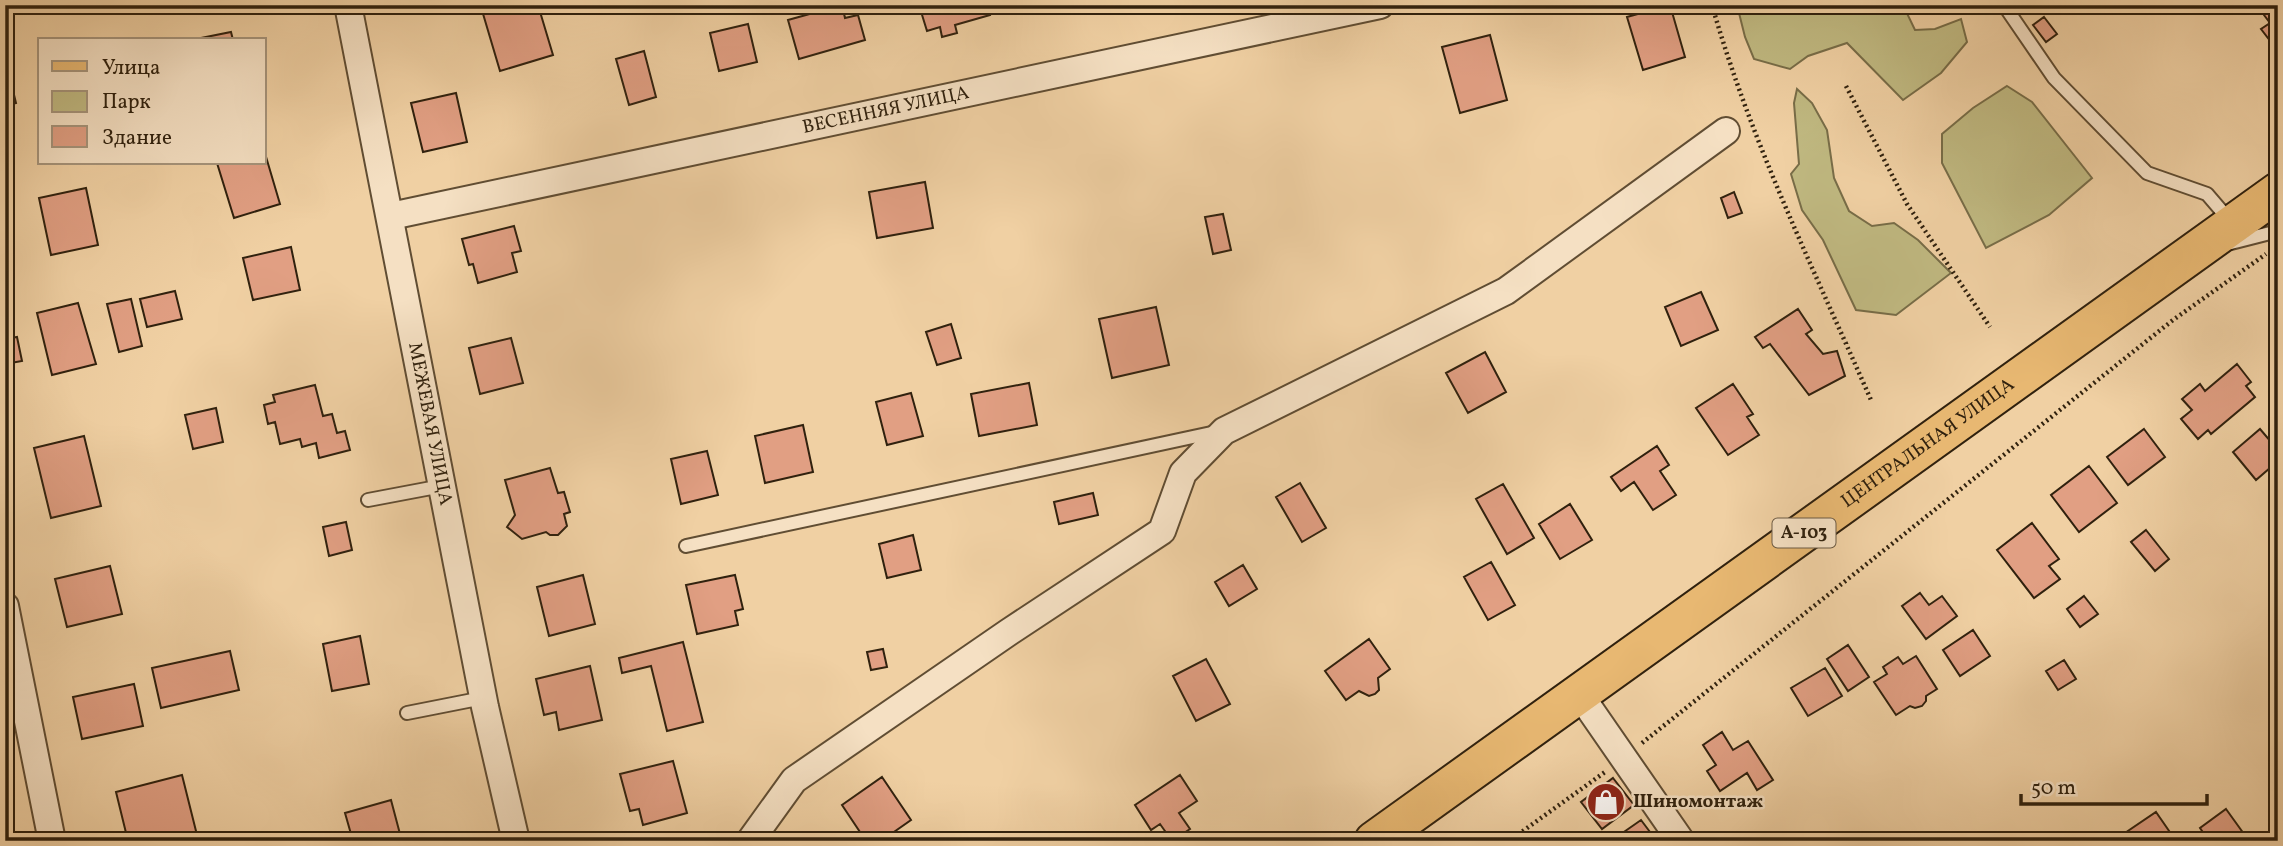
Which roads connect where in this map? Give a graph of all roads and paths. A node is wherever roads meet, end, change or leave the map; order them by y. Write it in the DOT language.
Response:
graph roads {
  1 [pos="348,5"];
  2 [pos="1380,5"];
  3 [pos="1712,5"];
  4 [pos="2004,5"];
  5 [pos="1846,86"];
  6 [pos="1726,131"];
  7 [pos="2278,192"];
  8 [pos="391,216"];
  9 [pos="2234,225"];
  10 [pos="2278,231"];
  11 [pos="2197,251"];
  12 [pos="2267,254"];
  13 [pos="1990,327"];
  14 [pos="1871,400"];
  15 [pos="1224,431"];
  16 [pos="442,486"];
  17 [pos="368,500"];
  18 [pos="686,546"];
  19 [pos="5,606"];
  20 [pos="1580,695"];
  21 [pos="483,698"];
  22 [pos="407,713"];
  23 [pos="1623,759"];
  24 [pos="52,841"];
  25 [pos="516,841"];
  26 [pos="750,841"];
  27 [pos="1374,841"];
  28 [pos="1509,841"];
  29 [pos="1681,841"];
  1 -- 8 [label="street, МЕЖЕВАЯ УЛИЦА"];
  2 -- 8 [label="street, ВЕСЕННЯЯ УЛИЦА"];
  3 -- 14 [label="path"];
  4 -- 9 [label="lane"];
  5 -- 13 [label="path"];
  6 -- 15 [label="street"];
  7 -- 9 [label="main road, ЦЕНТРАЛЬНАЯ УЛИЦА / А-103"];
  8 -- 16 [label="street, МЕЖЕВАЯ УЛИЦА"];
  9 -- 11 [label="main road, ЦЕНТРАЛЬНАЯ УЛИЦА / А-103"];
  10 -- 11 [label="lane"];
  11 -- 20 [label="main road, ЦЕНТРАЛЬНАЯ УЛИЦА / А-103"];
  12 -- 23 [label="path"];
  15 -- 18 [label="lane"];
  15 -- 26 [label="street"];
  16 -- 17 [label="lane"];
  16 -- 21 [label="street, МЕЖЕВАЯ УЛИЦА"];
  19 -- 24 [label="street"];
  20 -- 23 [label="street"];
  20 -- 27 [label="main road, ЦЕНТРАЛЬНАЯ УЛИЦА / А-103"];
  21 -- 22 [label="lane"];
  21 -- 25 [label="street, МЕЖЕВАЯ УЛИЦА"];
  23 -- 28 [label="path"];
  23 -- 29 [label="street"];
}
